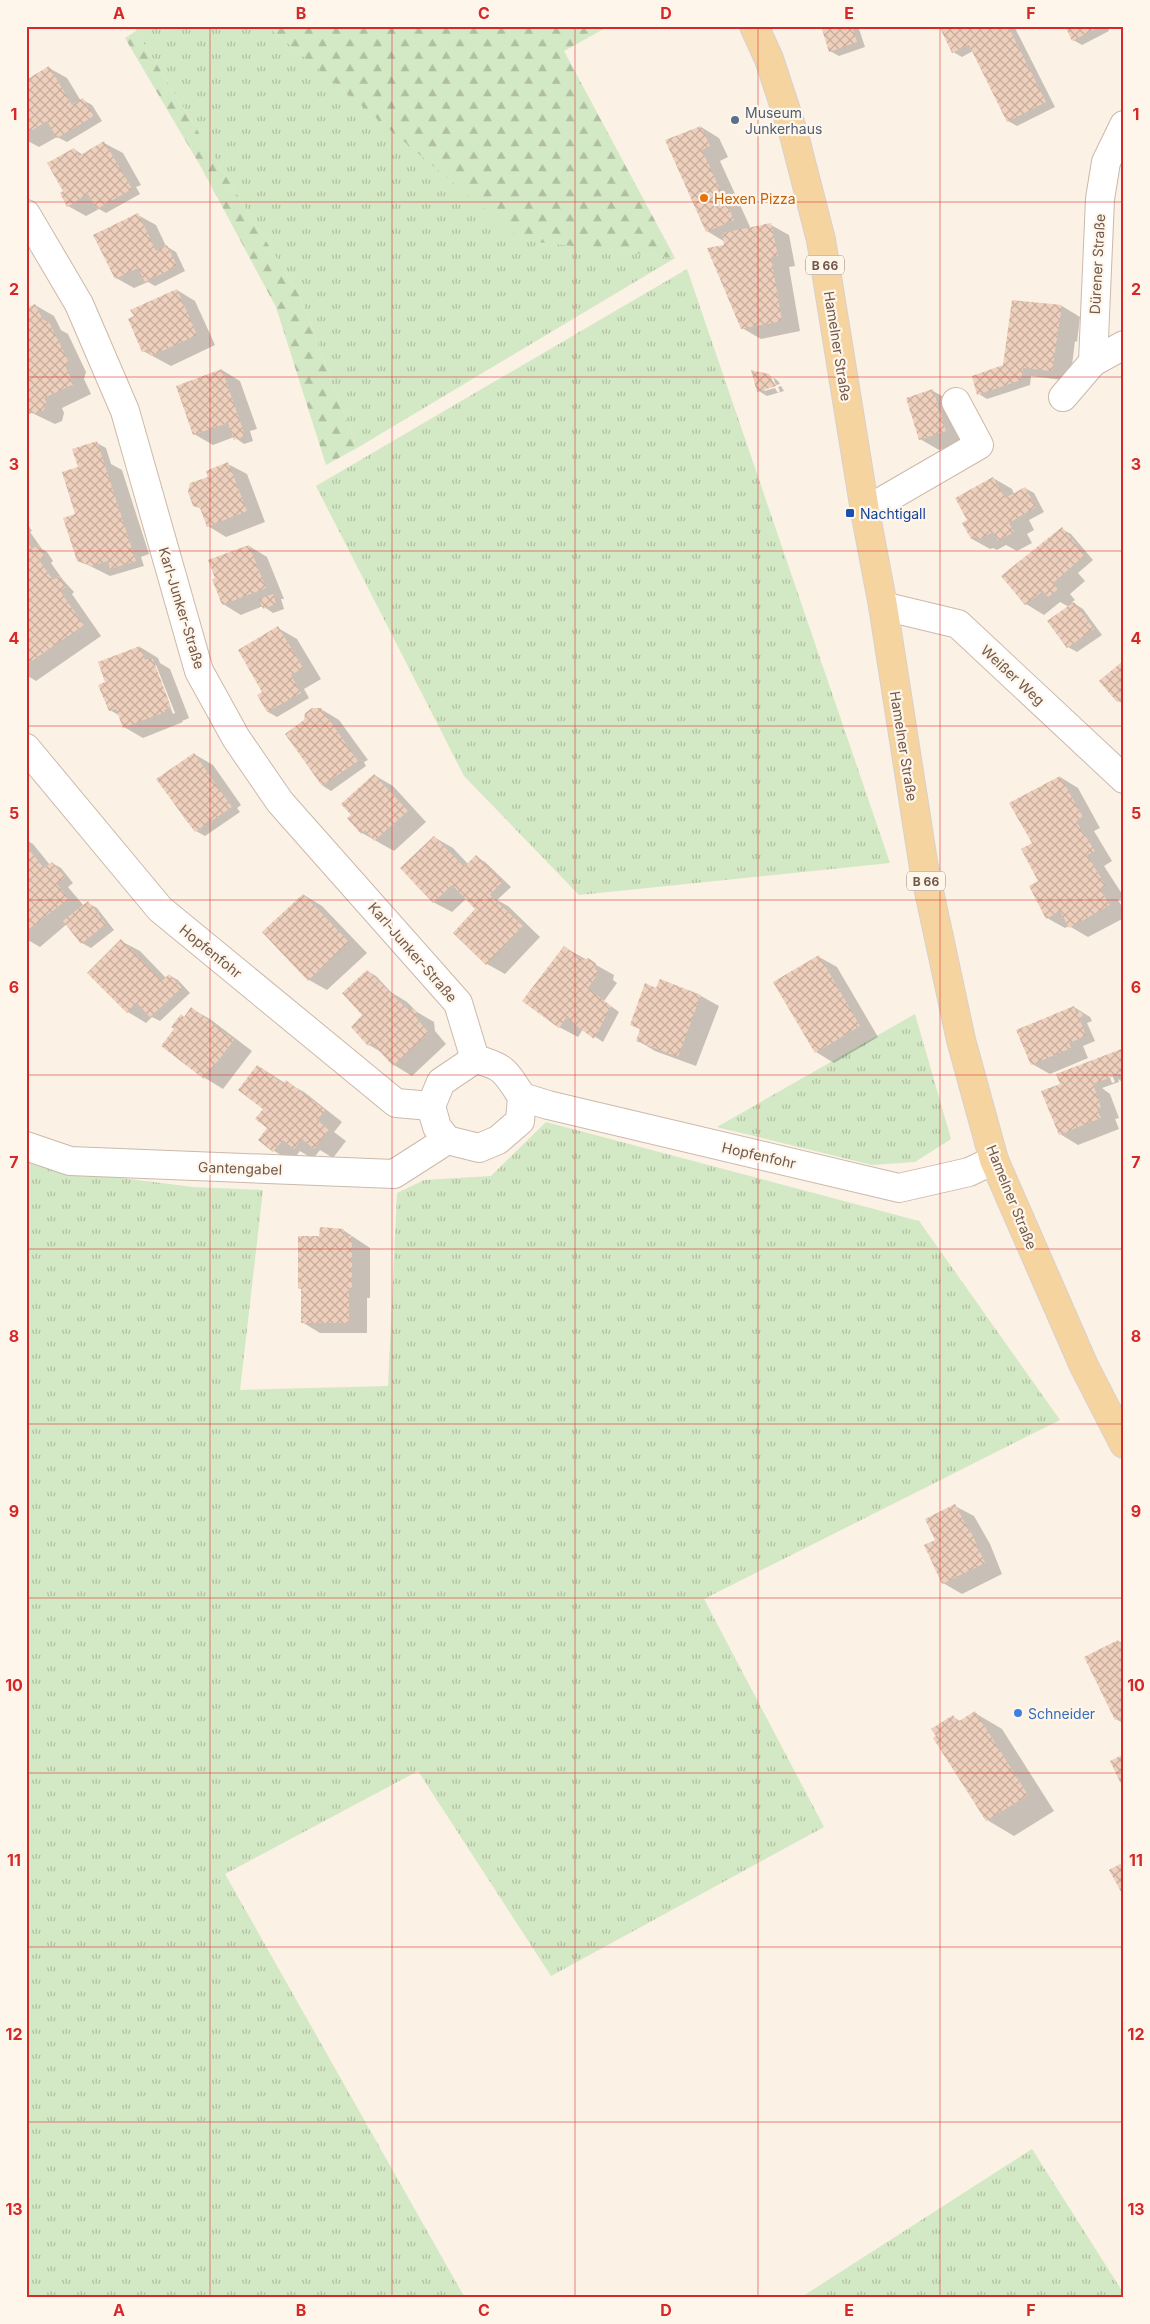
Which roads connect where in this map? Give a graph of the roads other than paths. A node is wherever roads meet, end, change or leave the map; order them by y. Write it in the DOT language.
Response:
graph roads {
  1 [pos="754,26"];
  2 [pos="1124,125"];
  3 [pos="26,214"];
  4 [pos="1124,345"];
  5 [pos="1092,362"];
  6 [pos="1062,397"];
  7 [pos="956,402"];
  8 [pos="865,511"];
  9 [pos="883,606"];
  10 [pos="26,748"];
  11 [pos="1124,779"];
  12 [pos="475,1059"];
  13 [pos="522,1097"];
  14 [pos="431,1106"];
  15 [pos="447,1140"];
  16 [pos="26,1146"];
  17 [pos="994,1160"];
  18 [pos="1124,1444"];
  1 -- 8 [label="main road, Hamelner Straße / B 66"];
  2 -- 5 [label="street, Dürener Straße"];
  3 -- 12 [label="street, Karl-Junker-Straße"];
  4 -- 5 [label="street"];
  5 -- 6 [label="street"];
  7 -- 8 [label="street"];
  8 -- 9 [label="main road, Hamelner Straße / B 66"];
  9 -- 11 [label="street, Weißer Weg"];
  9 -- 17 [label="main road, Hamelner Straße / B 66"];
  10 -- 14 [label="street, Hopfenfohr"];
  12 -- 13 [label="street"];
  12 -- 14 [label="street"];
  13 -- 15 [label="street"];
  13 -- 17 [label="street, Hopfenfohr"];
  14 -- 15 [label="street"];
  15 -- 16 [label="street, Gantengabel"];
  17 -- 18 [label="main road, Hamelner Straße / B 66"];
}
